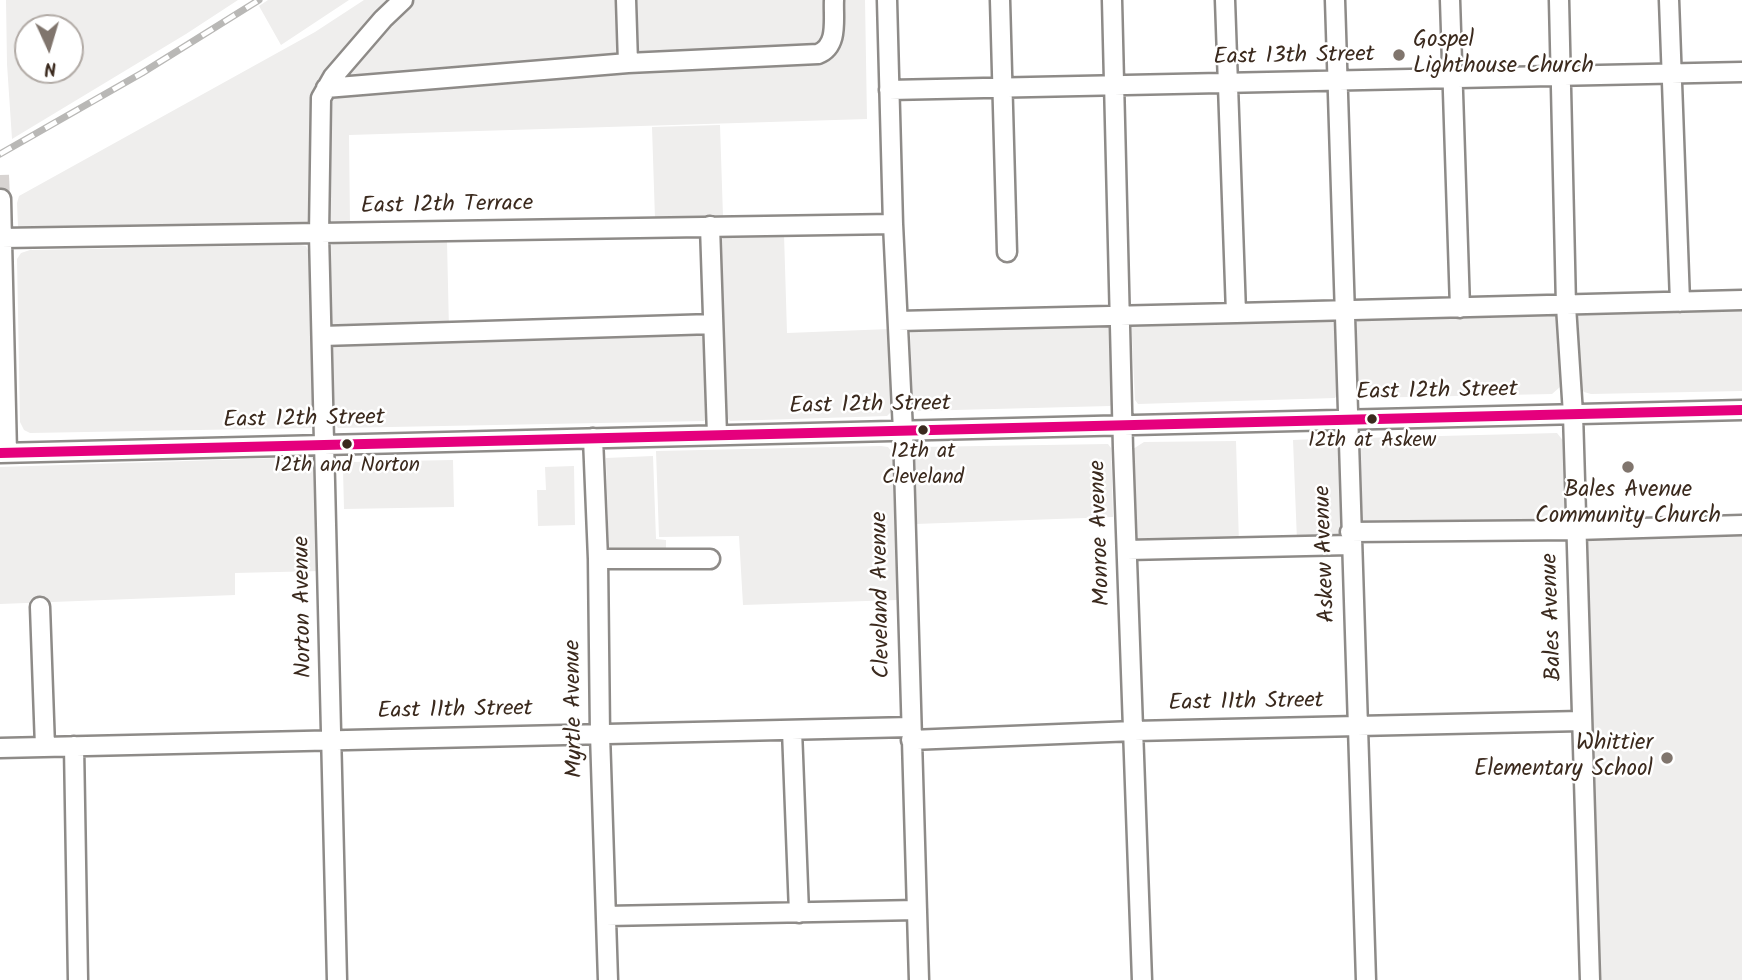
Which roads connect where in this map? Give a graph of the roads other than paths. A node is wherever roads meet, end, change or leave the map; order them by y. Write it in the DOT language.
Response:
graph roads {
  1 [pos="403,0"];
  2 [pos="626,0"];
  3 [pos="834,0"];
  4 [pos="887,0"];
  5 [pos="1000,0"];
  6 [pos="1112,0"];
  7 [pos="1225,0"];
  8 [pos="1335,0"];
  9 [pos="1450,0"];
  10 [pos="1559,0"];
  11 [pos="1669,0"];
  12 [pos="628,62"];
  13 [pos="1742,72"];
  14 [pos="1671,74"];
  15 [pos="1562,77"];
  16 [pos="1452,79"];
  17 [pos="1338,82"];
  18 [pos="1228,84"];
  19 [pos="1115,87"];
  20 [pos="326,88"];
  21 [pos="1002,88"];
  22 [pos="889,90"];
  23 [pos="1,199"];
  24 [pos="893,224"];
  25 [pos="710,226"];
  26 [pos="319,234"];
  27 [pos="2,238"];
  28 [pos="1007,252"];
  29 [pos="1742,300"];
  30 [pos="1680,302"];
  31 [pos="1566,306"];
  32 [pos="1460,308"];
  33 [pos="1344,311"];
  34 [pos="1236,313"];
  35 [pos="1119,314"];
  36 [pos="898,321"];
  37 [pos="713,324"];
  38 [pos="322,336"];
  39 [pos="1742,410"];
  40 [pos="1573,414"];
  41 [pos="1347,419"];
  42 [pos="1123,425"];
  43 [pos="903,430"];
  44 [pos="716,435"];
  45 [pos="593,438"];
  46 [pos="325,445"];
  47 [pos="4,453"];
  48 [pos="1742,525"];
  49 [pos="1576,530"];
  50 [pos="1350,538"];
  51 [pos="1128,550"];
  52 [pos="598,559"];
  53 [pos="710,559"];
  54 [pos="40,607"];
  55 [pos="1581,720"];
  56 [pos="1358,727"];
  57 [pos="792,730"];
  58 [pos="1134,731"];
  59 [pos="911,733"];
  60 [pos="600,734"];
  61 [pos="332,739"];
  62 [pos="74,746"];
  63 [pos="44,747"];
  64 [pos="0,748"];
  65 [pos="917,910"];
  66 [pos="799,913"];
  67 [pos="607,916"];
  68 [pos="78,980"];
  69 [pos="337,980"];
  70 [pos="608,980"];
  71 [pos="919,980"];
  72 [pos="1142,980"];
  73 [pos="1366,980"];
  74 [pos="1590,980"];
  1 -- 20 [label="street"];
  2 -- 12 [label="street"];
  3 -- 12 [label="street"];
  4 -- 22 [label="street, Cleveland Avenue"];
  5 -- 21 [label="street"];
  6 -- 19 [label="street, Monroe Avenue"];
  7 -- 18 [label="street"];
  8 -- 17 [label="street, Askew Avenue"];
  9 -- 16 [label="street"];
  10 -- 15 [label="street, Bales Avenue"];
  11 -- 14 [label="street"];
  12 -- 20 [label="street"];
  13 -- 14 [label="street, East 13th Street"];
  14 -- 15 [label="street, East 13th Street"];
  14 -- 30 [label="street"];
  15 -- 16 [label="street, East 13th Street"];
  15 -- 31 [label="street, Bales Avenue"];
  16 -- 17 [label="street, East 13th Street"];
  16 -- 32 [label="street"];
  17 -- 18 [label="street, East 13th Street"];
  17 -- 33 [label="street, Askew Avenue"];
  18 -- 19 [label="street, East 13th Street"];
  18 -- 34 [label="street"];
  19 -- 21 [label="street, East 13th Street"];
  19 -- 35 [label="street, Monroe Avenue"];
  20 -- 26 [label="street, Norton Avenue"];
  21 -- 22 [label="street, East 13th Street"];
  21 -- 28 [label="street"];
  22 -- 24 [label="street, Cleveland Avenue"];
  23 -- 27 [label="street"];
  24 -- 25 [label="street, East 12th Terrace"];
  24 -- 36 [label="street, Cleveland Avenue"];
  25 -- 26 [label="street, East 12th Terrace"];
  25 -- 37 [label="street"];
  26 -- 27 [label="street, East 12th Terrace"];
  26 -- 38 [label="street, Norton Avenue"];
  27 -- 47 [label="street"];
  29 -- 30 [label="street"];
  30 -- 31 [label="street"];
  31 -- 32 [label="street"];
  31 -- 40 [label="street, Bales Avenue"];
  32 -- 33 [label="street"];
  33 -- 34 [label="street"];
  33 -- 41 [label="street, Askew Avenue"];
  34 -- 35 [label="street"];
  35 -- 36 [label="street"];
  35 -- 42 [label="street, Monroe Avenue"];
  36 -- 43 [label="street, Cleveland Avenue"];
  37 -- 38 [label="street"];
  37 -- 44 [label="street"];
  38 -- 46 [label="street, Norton Avenue"];
  39 -- 40 [label="street, East 12th Street"];
  40 -- 41 [label="street, East 12th Street"];
  40 -- 49 [label="street, Bales Avenue"];
  41 -- 42 [label="street, East 12th Street"];
  41 -- 50 [label="street, Askew Avenue"];
  42 -- 43 [label="street, East 12th Street"];
  42 -- 51 [label="street, Monroe Avenue"];
  43 -- 44 [label="street, East 12th Street"];
  43 -- 59 [label="street, Cleveland Avenue"];
  44 -- 45 [label="street, East 12th Street"];
  45 -- 46 [label="street, East 12th Street"];
  45 -- 52 [label="street, Myrtle Avenue"];
  46 -- 47 [label="street, East 12th Street"];
  46 -- 61 [label="street, Norton Avenue"];
  48 -- 49 [label="street"];
  49 -- 50 [label="street"];
  49 -- 55 [label="street, Bales Avenue"];
  50 -- 51 [label="street"];
  50 -- 56 [label="street, Askew Avenue"];
  51 -- 58 [label="street, Monroe Avenue"];
  52 -- 53 [label="street"];
  52 -- 60 [label="street, Myrtle Avenue"];
  54 -- 63 [label="street"];
  55 -- 56 [label="street, East 11th Street"];
  55 -- 74 [label="street, Bales Avenue"];
  56 -- 58 [label="street, East 11th Street"];
  56 -- 73 [label="street, Askew Avenue"];
  57 -- 59 [label="street, East 11th Street"];
  57 -- 60 [label="street, East 11th Street"];
  57 -- 66 [label="street"];
  58 -- 59 [label="street, East 11th Street"];
  58 -- 72 [label="street, Monroe Avenue"];
  59 -- 65 [label="street, Cleveland Avenue"];
  60 -- 61 [label="street, East 11th Street"];
  60 -- 67 [label="street, Myrtle Avenue"];
  61 -- 62 [label="street, East 11th Street"];
  61 -- 69 [label="street, Norton Avenue"];
  62 -- 63 [label="street, East 11th Street"];
  62 -- 68 [label="street"];
  63 -- 64 [label="street, East 11th Street"];
  65 -- 66 [label="street"];
  65 -- 71 [label="street, Cleveland Avenue"];
  66 -- 67 [label="street"];
  67 -- 70 [label="street, Myrtle Avenue"];
}
